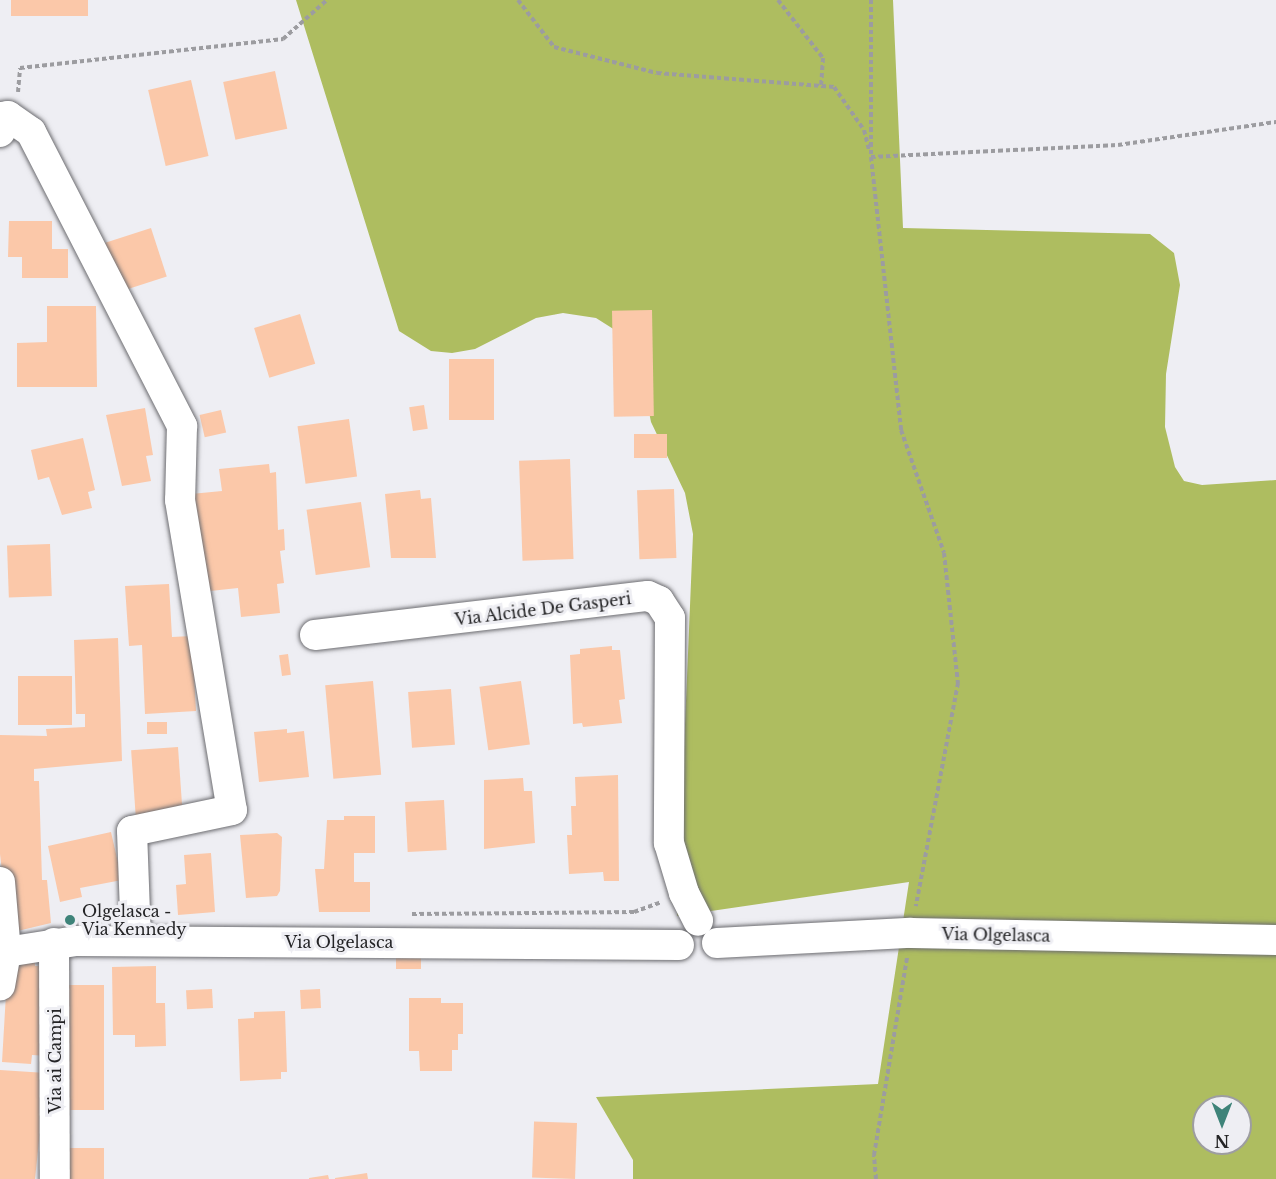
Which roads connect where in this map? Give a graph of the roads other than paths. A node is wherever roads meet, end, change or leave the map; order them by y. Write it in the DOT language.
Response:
graph roads {
  1 [pos="5,122"];
  2 [pos="315,635"];
  3 [pos="0,882"];
  4 [pos="698,921"];
  5 [pos="1276,940"];
  6 [pos="136,941"];
  7 [pos="54,944"];
  8 [pos="717,944"];
  9 [pos="679,945"];
  10 [pos="3,953"];
  11 [pos="0,985"];
  12 [pos="55,1179"];
  1 -- 6 [label="street"];
  2 -- 4 [label="street, Via Alcide De Gasperi"];
  3 -- 10 [label="street"];
  4 -- 8 [label="street"];
  4 -- 9 [label="street"];
  5 -- 8 [label="street, Via Olgelasca"];
  6 -- 7 [label="street, Via Olgelasca"];
  6 -- 9 [label="street, Via Olgelasca"];
  7 -- 10 [label="street, Via Olgelasca"];
  7 -- 12 [label="street, Via ai Campi"];
  8 -- 9 [label="street"];
  10 -- 11 [label="street"];
}
